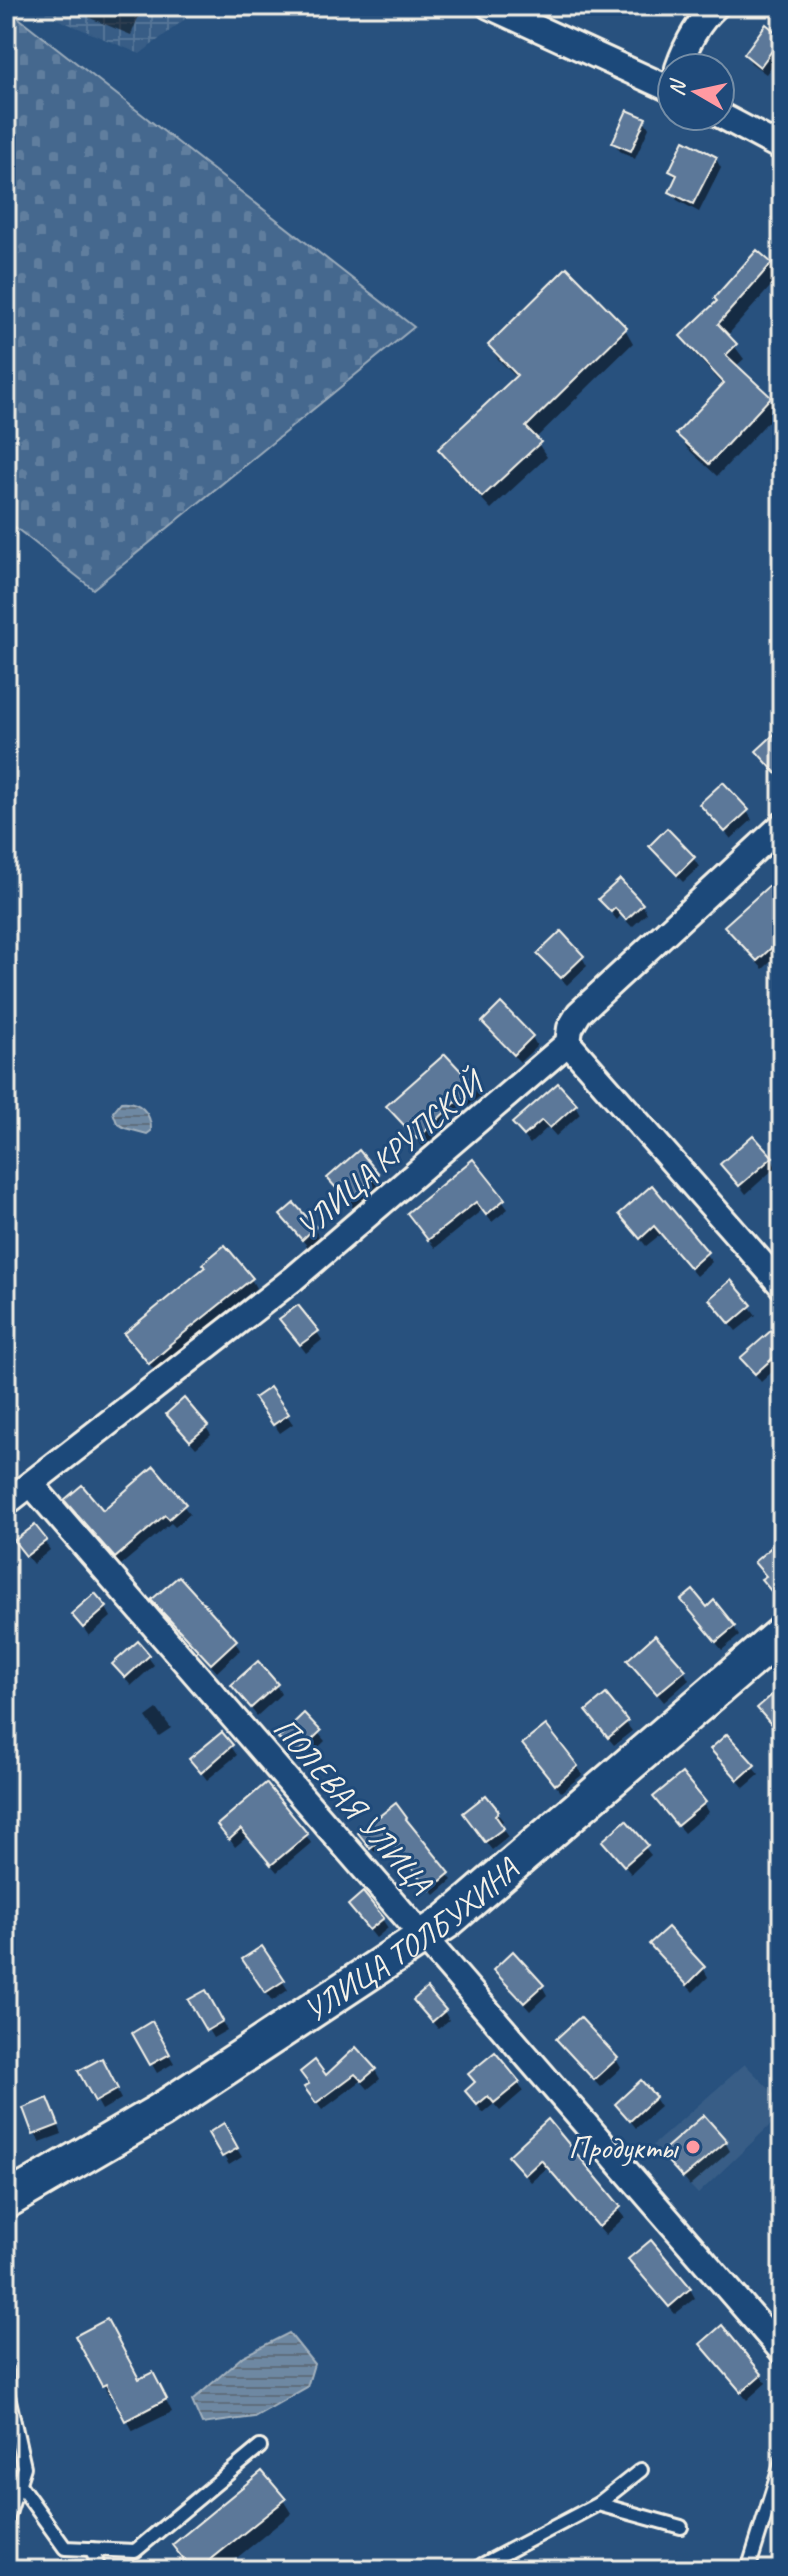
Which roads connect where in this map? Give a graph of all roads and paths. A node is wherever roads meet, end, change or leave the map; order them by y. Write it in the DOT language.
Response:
graph roads {
  1 [pos="716,6"];
  2 [pos="494,7"];
  3 [pos="685,52"];
  4 [pos="656,82"];
  5 [pos="736,124"];
  6 [pos="782,148"];
  7 [pos="782,825"];
  8 [pos="568,1043"];
  9 [pos="782,1286"];
  10 [pos="31,1484"];
  11 [pos="6,1503"];
  12 [pos="782,1633"];
  13 [pos="425,1936"];
  14 [pos="6,2201"];
  15 [pos="782,2351"];
  16 [pos="6,2371"];
  17 [pos="260,2447"];
  18 [pos="782,2461"];
  19 [pos="641,2470"];
  20 [pos="19,2484"];
  21 [pos="598,2504"];
  22 [pos="6,2523"];
  23 [pos="681,2527"];
  24 [pos="92,2549"];
  25 [pos="99,2570"];
  26 [pos="480,2570"];
  27 [pos="748,2570"];
  1 -- 3 [label="street"];
  2 -- 4 [label="street"];
  5 -- 6 [label="street"];
  7 -- 8 [label="street, УЛИЦА КРУПСКОЙ"];
  8 -- 9 [label="street"];
  8 -- 10 [label="street, УЛИЦА КРУПСКОЙ"];
  10 -- 11 [label="street, УЛИЦА КРУПСКОЙ"];
  10 -- 13 [label="street, ПОЛЕВАЯ УЛИЦА"];
  12 -- 13 [label="main road, УЛИЦА ТОЛБУХИНА"];
  13 -- 14 [label="main road, УЛИЦА ТОЛБУХИНА"];
  13 -- 15 [label="street, ПОЛЕВАЯ УЛИЦА"];
  16 -- 20 [label="lane"];
  17 -- 24 [label="lane"];
  18 -- 27 [label="lane"];
  19 -- 21 [label="lane"];
  20 -- 22 [label="lane"];
  20 -- 24 [label="lane"];
  21 -- 23 [label="lane"];
  21 -- 26 [label="lane"];
  24 -- 25 [label="lane"];
}
